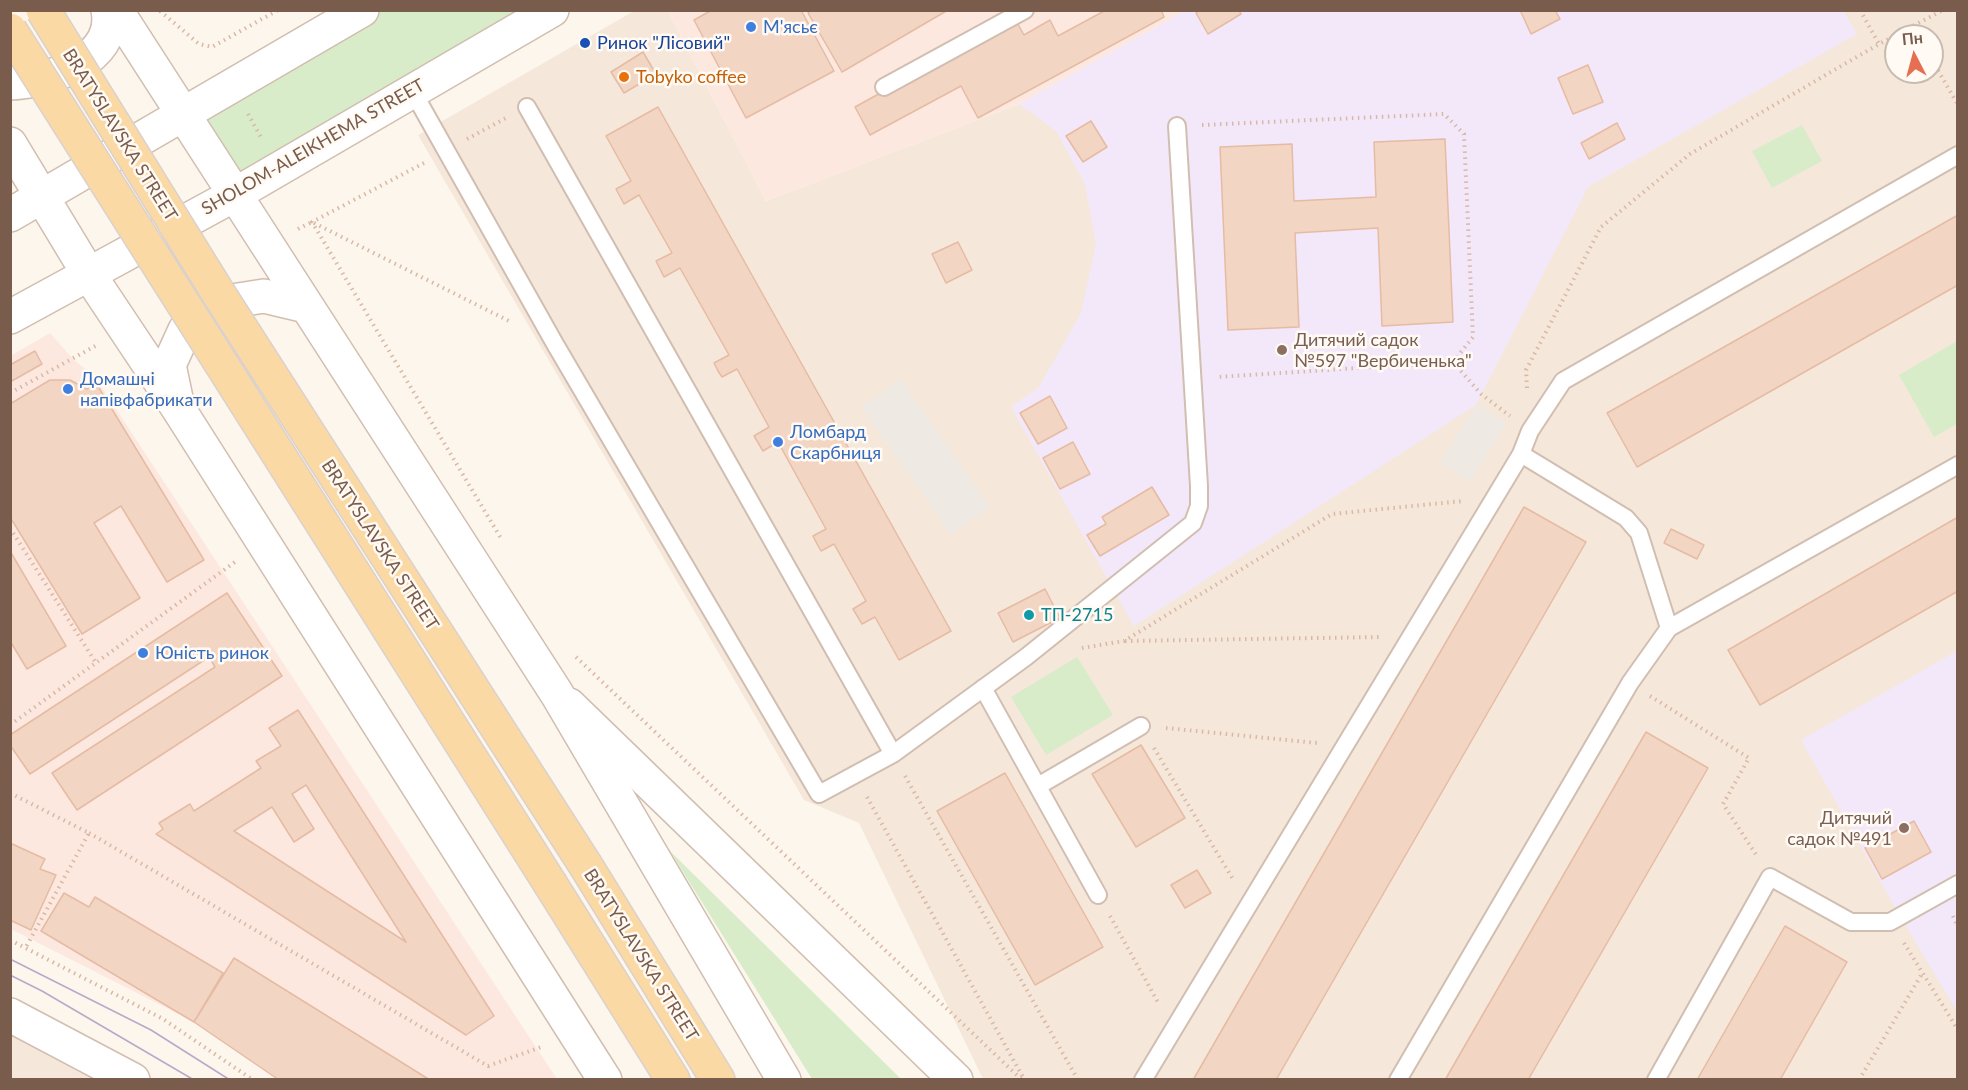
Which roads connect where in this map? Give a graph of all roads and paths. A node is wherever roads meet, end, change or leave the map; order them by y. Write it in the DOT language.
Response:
graph roads {
  1 [pos="43,10"];
  2 [pos="108,10"];
  3 [pos="116,10"];
  4 [pos="160,10"];
  5 [pos="278,10"];
  6 [pos="362,10"];
  7 [pos="552,10"];
  8 [pos="1025,10"];
  9 [pos="1860,10"];
  10 [pos="1943,10"];
  11 [pos="1917,24"];
  12 [pos="10,30"];
  13 [pos="1884,41"];
  14 [pos="1879,44"];
  15 [pos="1944,81"];
  16 [pos="10,83"];
  17 [pos="884,87"];
  18 [pos="412,90"];
  19 [pos="1958,105"];
  20 [pos="527,106"];
  21 [pos="247,112"];
  22 [pos="184,115"];
  23 [pos="1177,126"];
  24 [pos="263,141"];
  25 [pos="10,144"];
  26 [pos="447,151"];
  27 [pos="1958,155"];
  28 [pos="234,195"];
  29 [pos="43,196"];
  30 [pos="10,214"];
  31 [pos="312,222"];
  32 [pos="88,273"];
  33 [pos="306,306"];
  34 [pos="10,317"];
  35 [pos="555,344"];
  36 [pos="1453,362"];
  37 [pos="1192,378"];
  38 [pos="178,408"];
  39 [pos="1530,431"];
  40 [pos="1521,454"];
  41 [pos="1958,465"];
  42 [pos="1494,497"];
  43 [pos="10,528"];
  44 [pos="506,546"];
  45 [pos="241,572"];
  46 [pos="1669,628"];
  47 [pos="1410,636"];
  48 [pos="1124,641"];
  49 [pos="1081,648"];
  50 [pos="574,656"];
  51 [pos="96,663"];
  52 [pos="1630,683"];
  53 [pos="983,688"];
  54 [pos="557,694"];
  55 [pos="10,725"];
  56 [pos="1141,726"];
  57 [pos="1344,746"];
  58 [pos="893,754"];
  59 [pos="855,775"];
  60 [pos="1038,786"];
  61 [pos="10,793"];
  62 [pos="89,833"];
  63 [pos="1770,877"];
  64 [pos="1958,885"];
  65 [pos="1098,895"];
  66 [pos="1248,905"];
  67 [pos="1890,922"];
  68 [pos="10,940"];
  69 [pos="26,947"];
  70 [pos="1923,972"];
  71 [pos="10,1015"];
  72 [pos="1173,1029"];
  73 [pos="1958,1030"];
  74 [pos="535,1037"];
  75 [pos="541,1047"];
  76 [pos="547,1055"];
  77 [pos="133,1080"];
  78 [pos="253,1080"];
  79 [pos="605,1080"];
  80 [pos="673,1080"];
  81 [pos="718,1080"];
  82 [pos="784,1080"];
  83 [pos="956,1080"];
  84 [pos="1023,1080"];
  85 [pos="1078,1080"];
  86 [pos="1143,1080"];
  87 [pos="1398,1080"];
  88 [pos="1656,1080"];
  89 [pos="1859,1080"];
  1 -- 81 [label="main road, BRATYSLAVSKA STREET, bridge"];
  2 -- 16 [label="street"];
  3 -- 22 [label="street"];
  4 -- 5 [label="path"];
  6 -- 22 [label="street"];
  7 -- 18 [label="street, SHOLOM-ALEIKHEMA STREET"];
  8 -- 17 [label="lane"];
  9 -- 14 [label="path"];
  10 -- 11 [label="path"];
  12 -- 80 [label="main road, BRATYSLAVSKA STREET, bridge"];
  13 -- 14 [label="path"];
  14 -- 39 [label="path"];
  15 -- 19 [label="path"];
  18 -- 26 [label="lane"];
  18 -- 28 [label="street, SHOLOM-ALEIKHEMA STREET"];
  20 -- 26 [label="path"];
  20 -- 58 [label="lane"];
  21 -- 24 [label="path"];
  22 -- 28 [label="street"];
  22 -- 29 [label="street"];
  23 -- 36 [label="path"];
  23 -- 37 [label="lane"];
  25 -- 29 [label="street"];
  26 -- 31 [label="path"];
  26 -- 35 [label="lane"];
  27 -- 39 [label="lane"];
  28 -- 32 [label="street, SHOLOM-ALEIKHEMA STREET"];
  28 -- 33 [label="street"];
  29 -- 30 [label="street"];
  29 -- 32 [label="street"];
  31 -- 35 [label="path"];
  31 -- 44 [label="path"];
  32 -- 34 [label="street, SHOLOM-ALEIKHEMA STREET"];
  32 -- 38 [label="street"];
  33 -- 38 [label="street"];
  33 -- 54 [label="street"];
  35 -- 59 [label="lane"];
  36 -- 37 [label="path"];
  36 -- 39 [label="path"];
  37 -- 53 [label="lane"];
  38 -- 79 [label="street"];
  39 -- 40 [label="lane"];
  40 -- 42 [label="lane"];
  40 -- 46 [label="lane"];
  41 -- 46 [label="lane"];
  42 -- 47 [label="lane"];
  42 -- 48 [label="path"];
  43 -- 51 [label="path"];
  45 -- 51 [label="path"];
  46 -- 52 [label="lane"];
  47 -- 48 [label="path"];
  47 -- 57 [label="lane"];
  48 -- 49 [label="path"];
  50 -- 84 [label="path"];
  51 -- 55 [label="path"];
  52 -- 63 [label="path"];
  52 -- 87 [label="lane"];
  53 -- 58 [label="lane"];
  53 -- 60 [label="lane"];
  54 -- 82 [label="street"];
  54 -- 83 [label="street"];
  56 -- 57 [label="path"];
  56 -- 60 [label="lane"];
  56 -- 66 [label="path"];
  57 -- 66 [label="lane"];
  58 -- 59 [label="lane"];
  58 -- 85 [label="path"];
  59 -- 84 [label="path"];
  60 -- 65 [label="lane"];
  61 -- 62 [label="path"];
  62 -- 69 [label="path"];
  62 -- 75 [label="path"];
  63 -- 67 [label="lane"];
  63 -- 88 [label="lane"];
  64 -- 67 [label="lane"];
  65 -- 72 [label="path"];
  66 -- 72 [label="lane"];
  67 -- 70 [label="path"];
  68 -- 69 [label="path"];
  69 -- 78 [label="path"];
  70 -- 73 [label="path"];
  70 -- 89 [label="path"];
  71 -- 77 [label="street"];
  72 -- 86 [label="lane"];
  74 -- 75 [label="path"];
  75 -- 76 [label="path"];
}
